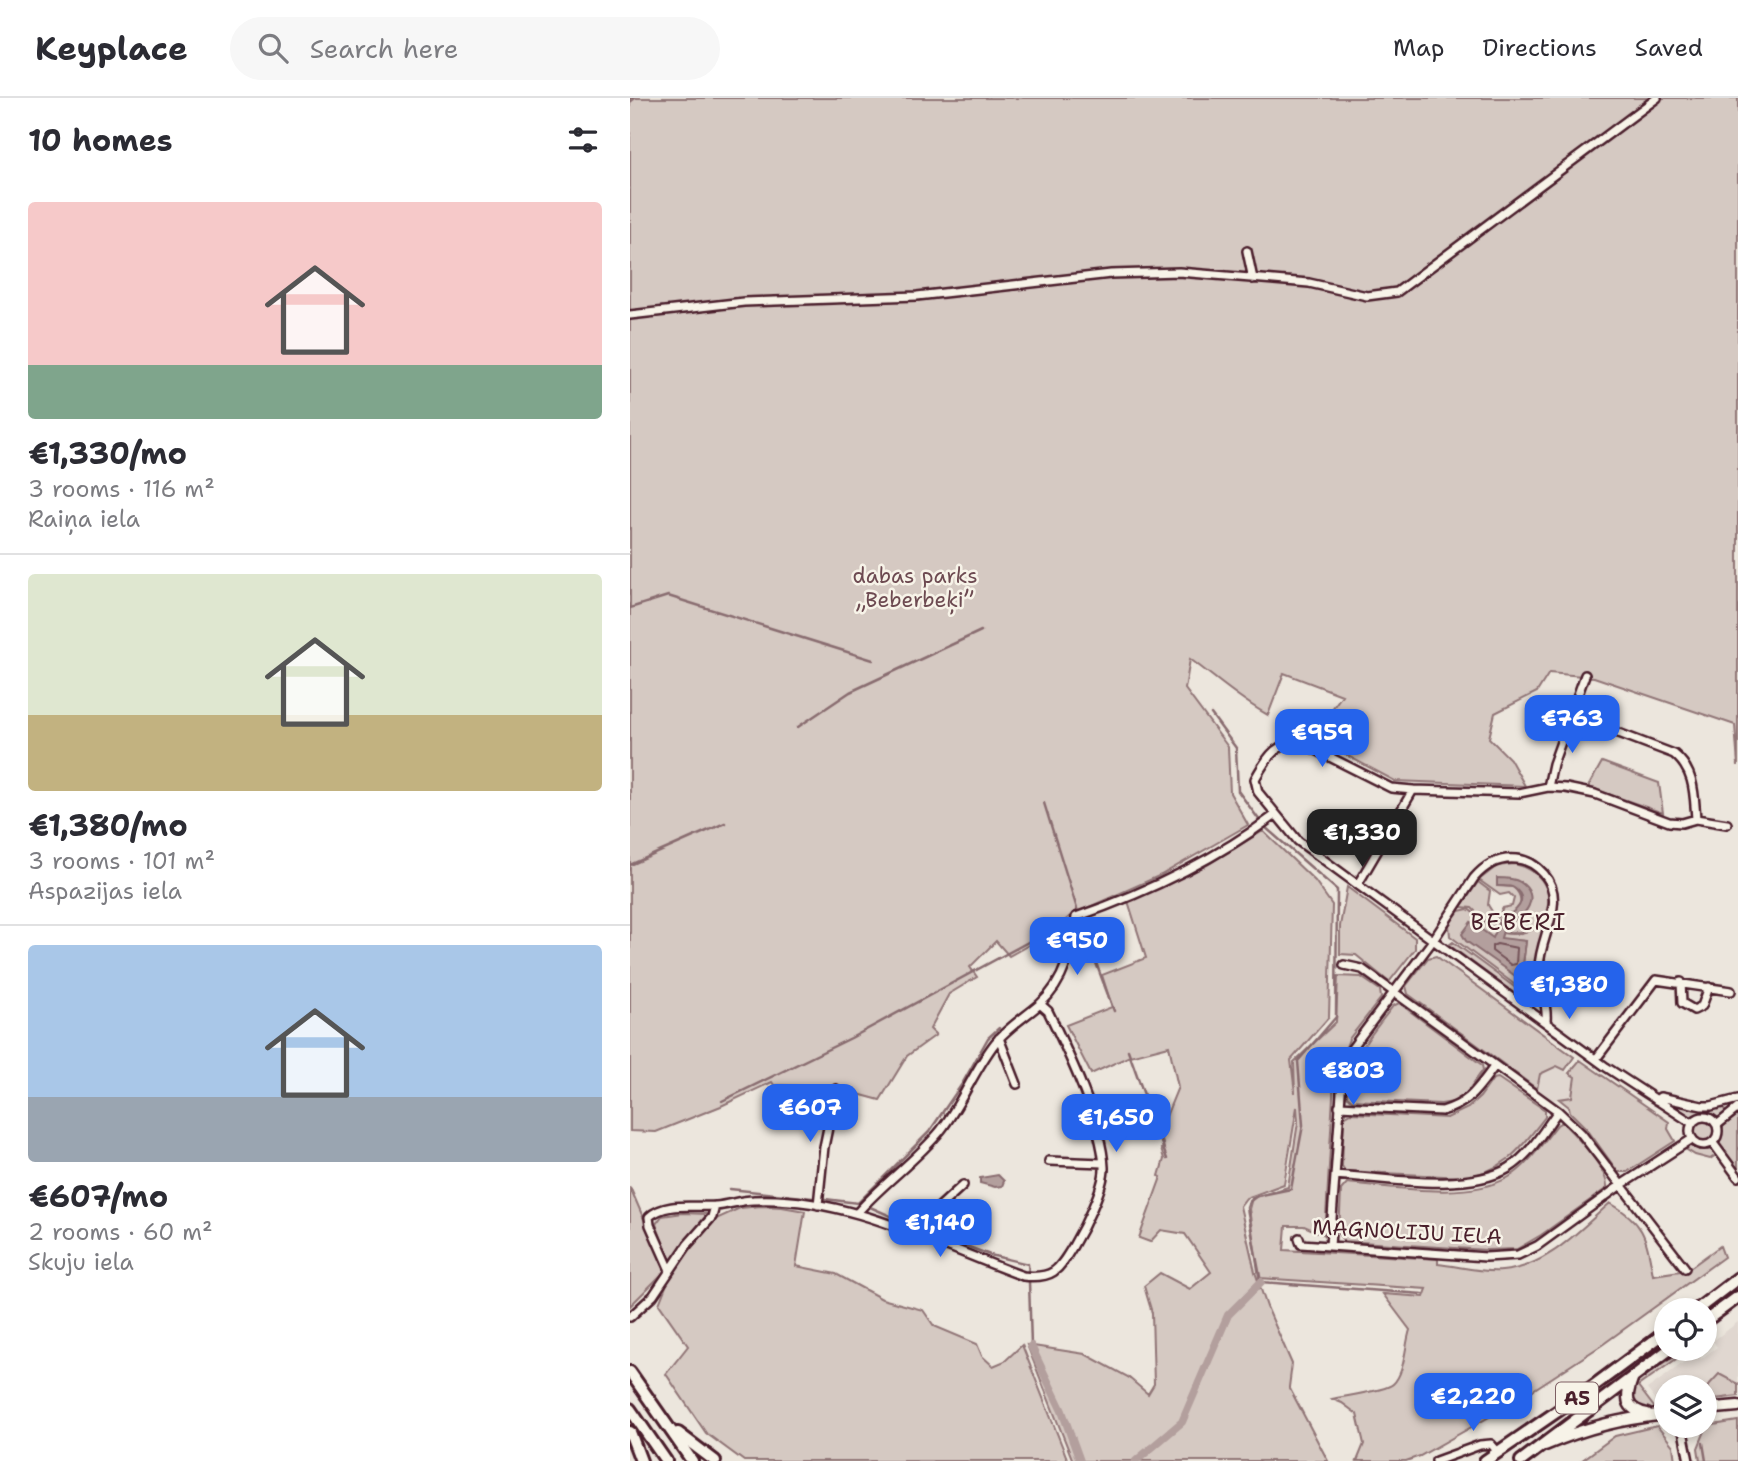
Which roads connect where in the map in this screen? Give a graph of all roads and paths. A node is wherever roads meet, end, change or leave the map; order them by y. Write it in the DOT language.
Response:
graph roads {
  1 [pos="1657,98"];
  2 [pos="1247,251"];
  3 [pos="1253,279"];
  4 [pos="630,315"];
  5 [pos="1585,675"];
  6 [pos="1571,715"];
  7 [pos="1548,787"];
  8 [pos="1413,790"];
  9 [pos="1275,815"];
  10 [pos="1696,819"];
  11 [pos="1727,824"];
  12 [pos="1358,884"];
  13 [pos="1434,939"];
  14 [pos="1344,965"];
  15 [pos="1681,982"];
  16 [pos="1709,987"];
  17 [pos="1731,990"];
  18 [pos="1394,992"];
  19 [pos="1040,1004"];
  20 [pos="1546,1021"];
  21 [pos="999,1038"];
  22 [pos="1596,1059"];
  23 [pos="1494,1067"];
  24 [pos="1017,1084"];
  25 [pos="835,1089"];
  26 [pos="1738,1099"];
  27 [pos="1656,1100"];
  28 [pos="1339,1106"];
  29 [pos="1738,1108"];
  30 [pos="1558,1111"];
  31 [pos="1692,1123"];
  32 [pos="1717,1125"];
  33 [pos="1692,1139"];
  34 [pos="1713,1143"];
  35 [pos="1049,1161"];
  36 [pos="1103,1163"];
  37 [pos="1335,1175"];
  38 [pos="1738,1177"];
  39 [pos="963,1185"];
  40 [pos="1621,1185"];
  41 [pos="818,1205"];
  42 [pos="715,1206"];
  43 [pos="857,1213"];
  44 [pos="911,1233"];
  45 [pos="1299,1238"];
  46 [pos="1330,1246"];
  47 [pos="1685,1268"];
  48 [pos="670,1270"];
  49 [pos="1738,1278"];
  50 [pos="1738,1297"];
  51 [pos="1712,1298"];
  52 [pos="1717,1312"];
  53 [pos="630,1317"];
  54 [pos="1654,1341"];
  55 [pos="1655,1361"];
  56 [pos="630,1373"];
  57 [pos="1632,1380"];
  58 [pos="1738,1406"];
  59 [pos="1717,1408"];
  60 [pos="630,1409"];
  61 [pos="1654,1415"];
  62 [pos="670,1427"];
  63 [pos="630,1432"];
  64 [pos="1684,1438"];
  65 [pos="1542,1447"];
  66 [pos="1498,1452"];
  67 [pos="641,1461"];
  68 [pos="666,1461"];
  69 [pos="692,1461"];
  70 [pos="715,1461"];
  71 [pos="1437,1461"];
  72 [pos="1485,1461"];
  73 [pos="1521,1461"];
  74 [pos="1689,1461"];
  1 -- 3 [label="street"];
  2 -- 3 [label="street"];
  3 -- 4 [label="street"];
  5 -- 6 [label="street"];
  6 -- 7 [label="street"];
  6 -- 10 [label="street"];
  7 -- 8 [label="street"];
  7 -- 10 [label="street"];
  8 -- 9 [label="street"];
  8 -- 12 [label="street"];
  9 -- 12 [label="street"];
  9 -- 19 [label="street"];
  10 -- 11 [label="street"];
  12 -- 13 [label="street"];
  13 -- 18 [label="street"];
  13 -- 20 [label="street"];
  13 -- 20 [label="street"];
  14 -- 18 [label="street"];
  15 -- 16 [label="street"];
  15 -- 16 [label="street"];
  15 -- 22 [label="street"];
  16 -- 17 [label="street"];
  18 -- 23 [label="street"];
  18 -- 28 [label="street"];
  19 -- 21 [label="street"];
  19 -- 36 [label="street"];
  20 -- 22 [label="street"];
  21 -- 24 [label="street"];
  21 -- 43 [label="street"];
  22 -- 27 [label="street"];
  23 -- 28 [label="street"];
  23 -- 30 [label="street"];
  25 -- 41 [label="street"];
  26 -- 27 [label="street"];
  27 -- 31 [label="street"];
  28 -- 37 [label="street"];
  29 -- 32 [label="street"];
  30 -- 37 [label="street"];
  30 -- 40 [label="street"];
  31 -- 32 [label="street"];
  31 -- 33 [label="street"];
  32 -- 34 [label="street"];
  33 -- 34 [label="street"];
  33 -- 40 [label="street, MAGNOLIJU IELA"];
  34 -- 38 [label="street"];
  35 -- 36 [label="street"];
  36 -- 44 [label="street"];
  37 -- 46 [label="street"];
  39 -- 44 [label="street"];
  40 -- 46 [label="street, MAGNOLIJU IELA"];
  40 -- 47 [label="street"];
  41 -- 42 [label="street"];
  41 -- 43 [label="street"];
  42 -- 48 [label="street"];
  42 -- 48 [label="street"];
  43 -- 44 [label="street"];
  45 -- 46 [label="street, MAGNOLIJU IELA"];
  48 -- 53 [label="street"];
  49 -- 51 [label="highway"];
  50 -- 52 [label="highway"];
  54 -- 66 [label="highway, A5"];
  55 -- 57 [label="highway, A5"];
  56 -- 62 [label="highway"];
  57 -- 61 [label="main road"];
  57 -- 65 [label="highway, A5"];
  58 -- 59 [label="main road"];
  60 -- 68 [label="highway"];
  61 -- 65 [label="main road"];
  62 -- 69 [label="highway"];
  62 -- 70 [label="highway"];
  63 -- 67 [label="highway"];
  64 -- 74 [label="street"];
  65 -- 73 [label="highway, A5"];
  66 -- 71 [label="street"];
  66 -- 72 [label="highway, A5"];
}
